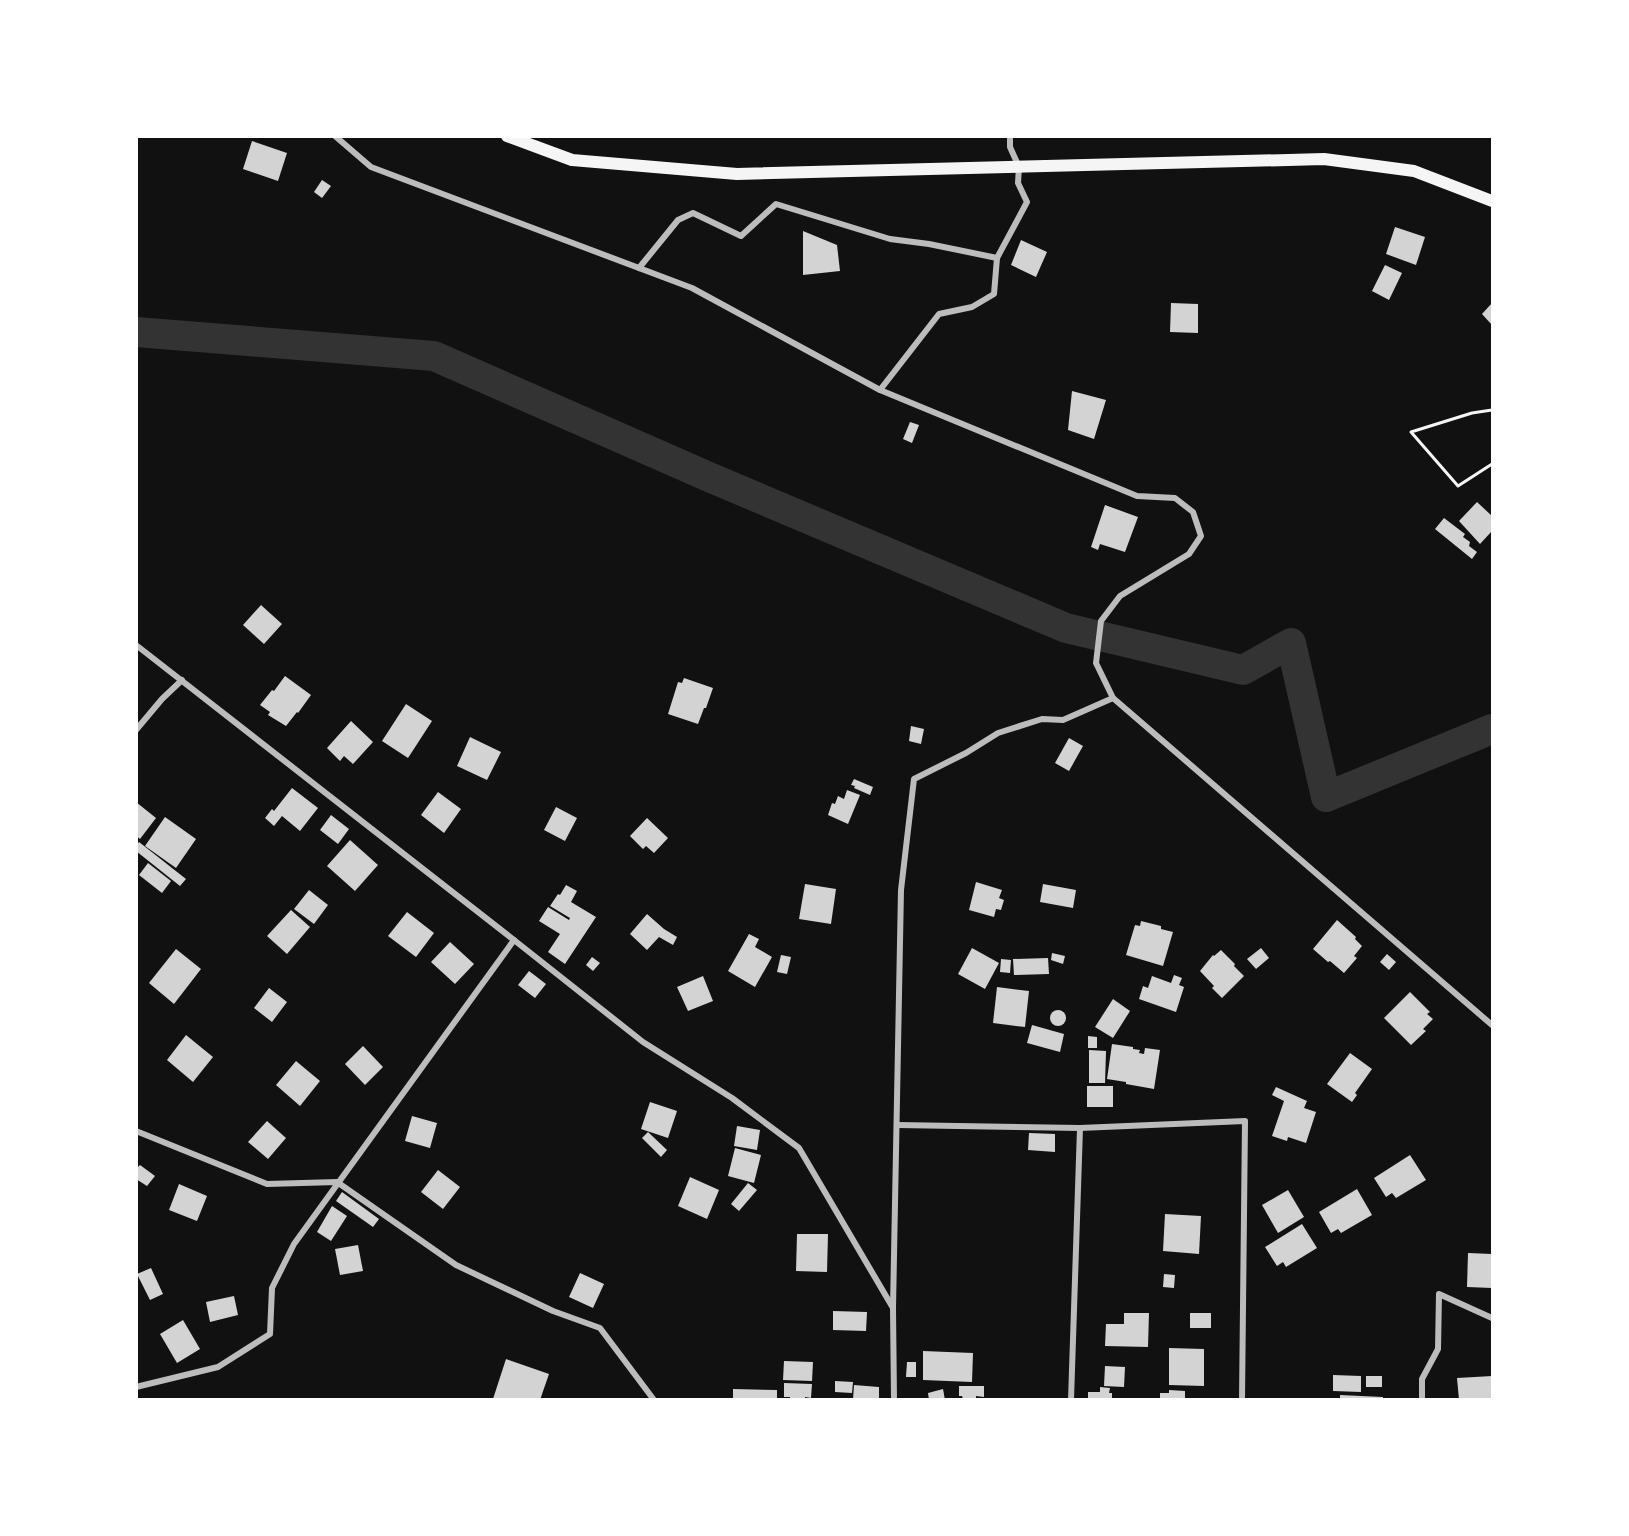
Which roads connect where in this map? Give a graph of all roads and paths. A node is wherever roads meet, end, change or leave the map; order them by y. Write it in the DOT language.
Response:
graph roads {
  1 [pos="335,136"];
  2 [pos="507,136"];
  3 [pos="1010,136"];
  4 [pos="1019,167"];
  5 [pos="1492,201"];
  6 [pos="997,258"];
  7 [pos="639,268"];
  8 [pos="880,390"];
  9 [pos="1492,410"];
  10 [pos="1492,464"];
  11 [pos="136,645"];
  12 [pos="182,680"];
  13 [pos="1113,698"];
  14 [pos="136,730"];
  15 [pos="514,940"];
  16 [pos="1492,1025"];
  17 [pos="897,1125"];
  18 [pos="1080,1128"];
  19 [pos="136,1131"];
  20 [pos="337,1182"];
  21 [pos="893,1308"];
  22 [pos="1492,1318"];
  23 [pos="136,1387"];
  24 [pos="654,1400"];
  25 [pos="894,1400"];
  26 [pos="1071,1400"];
  27 [pos="1242,1400"];
  28 [pos="1422,1400"];
  1 -- 7 [label="street"];
  2 -- 4 [label="main road"];
  3 -- 4 [label="street"];
  4 -- 5 [label="main road"];
  4 -- 6 [label="street"];
  6 -- 7 [label="street"];
  6 -- 8 [label="street"];
  7 -- 8 [label="street"];
  8 -- 13 [label="street"];
  9 -- 10 [label="path"];
  11 -- 12 [label="street"];
  12 -- 14 [label="street"];
  12 -- 15 [label="street"];
  13 -- 16 [label="street"];
  13 -- 17 [label="street"];
  15 -- 20 [label="street"];
  15 -- 21 [label="street"];
  17 -- 18 [label="street"];
  17 -- 21 [label="street"];
  18 -- 26 [label="street"];
  18 -- 27 [label="street"];
  19 -- 20 [label="street"];
  20 -- 23 [label="street"];
  20 -- 24 [label="street"];
  21 -- 25 [label="street"];
  22 -- 28 [label="street"];
}
